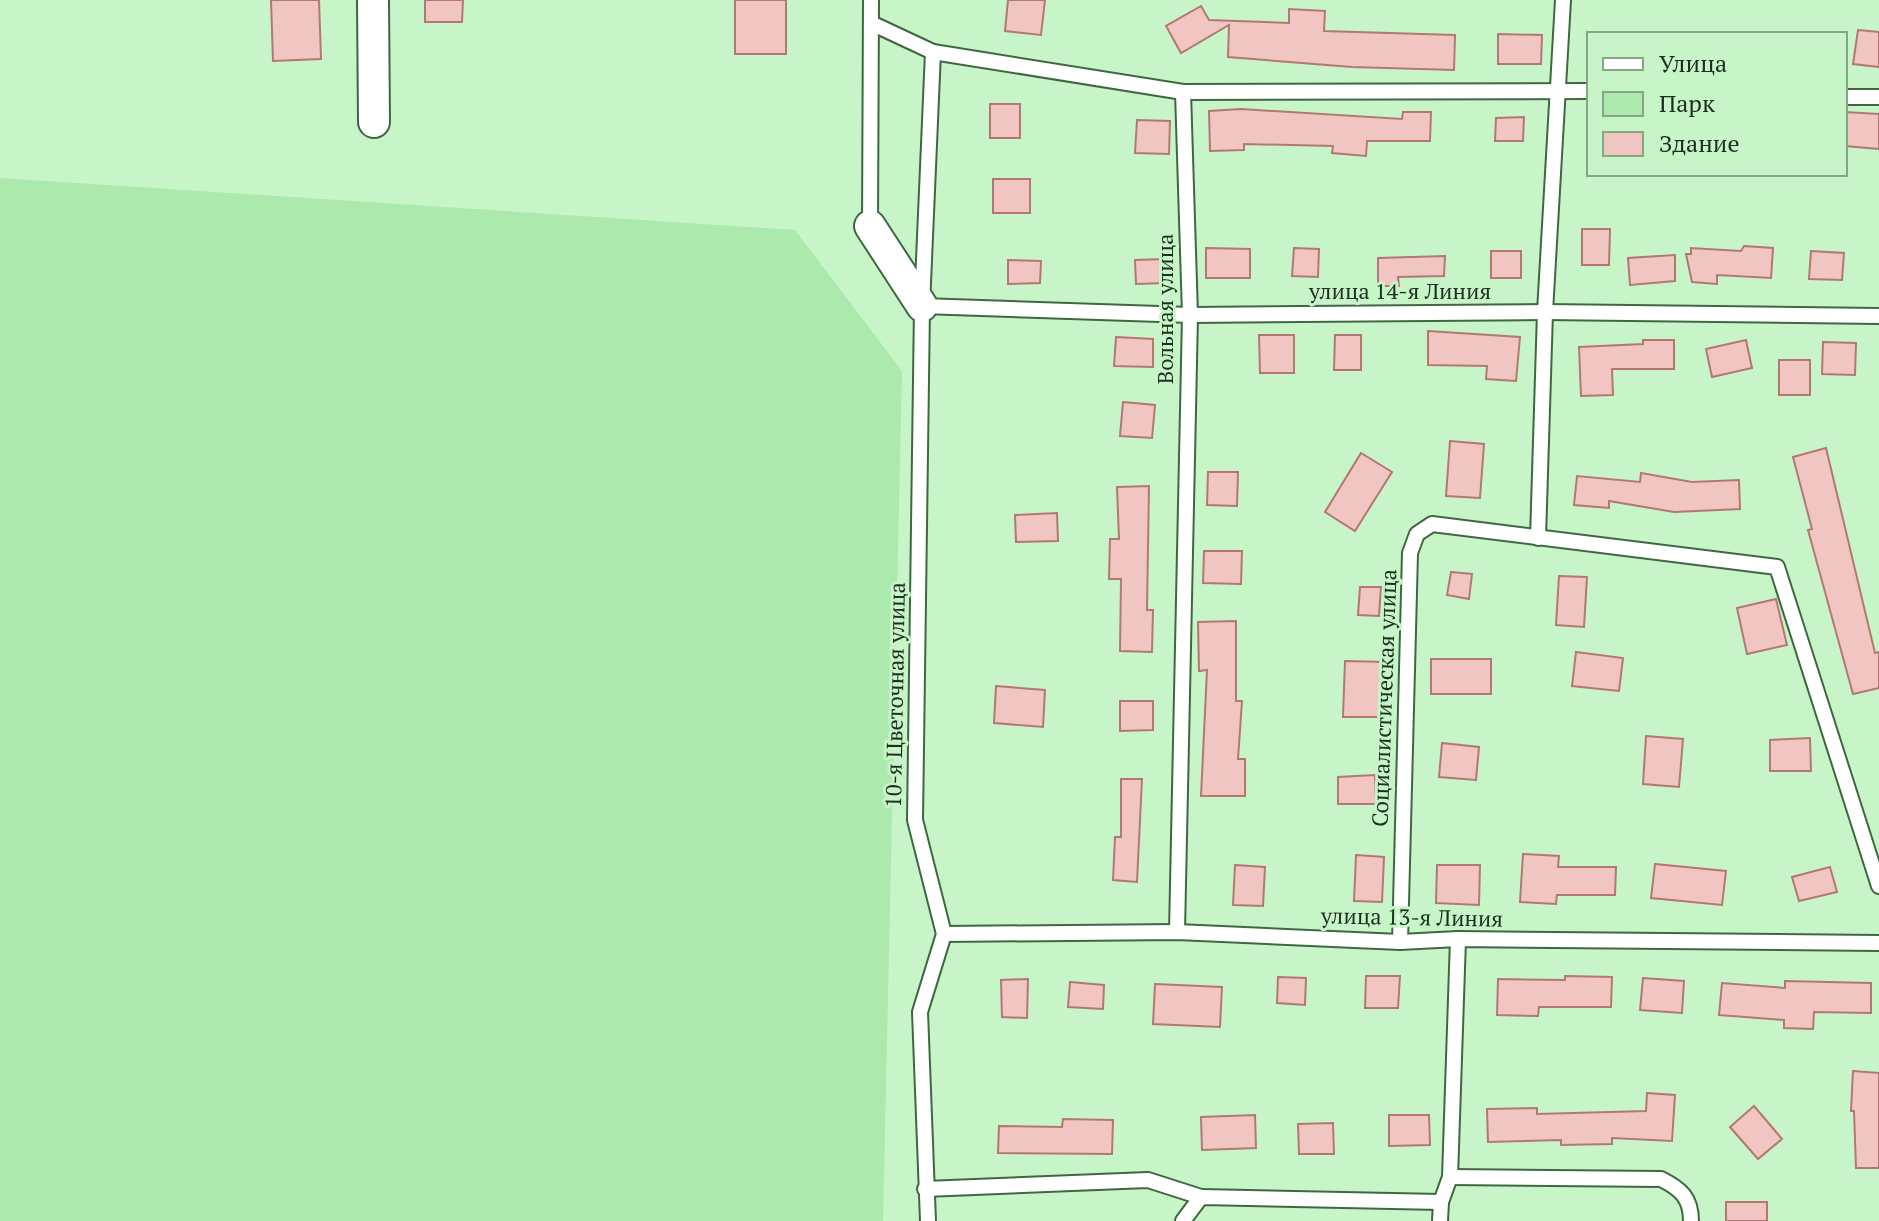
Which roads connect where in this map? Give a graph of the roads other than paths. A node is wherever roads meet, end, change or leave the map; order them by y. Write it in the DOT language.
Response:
graph roads {
  1 [pos="373,0"];
  2 [pos="871,0"];
  3 [pos="1563,0"];
  4 [pos="871,23"];
  5 [pos="933,52"];
  6 [pos="1559,91"];
  7 [pos="1587,91"];
  8 [pos="1183,92"];
  9 [pos="1847,97"];
  10 [pos="1879,97"];
  11 [pos="374,122"];
  12 [pos="870,226"];
  13 [pos="922,306"];
  14 [pos="1545,312"];
  15 [pos="1190,315"];
  16 [pos="1879,316"];
  17 [pos="1538,538"];
  18 [pos="1879,886"];
  19 [pos="1177,932"];
  20 [pos="944,934"];
  21 [pos="1458,939"];
  22 [pos="1400,942"];
  23 [pos="1879,943"];
  24 [pos="1450,1177"];
  25 [pos="925,1189"];
  26 [pos="1201,1197"];
  27 [pos="1441,1202"];
  28 [pos="928,1221"];
  29 [pos="1183,1221"];
  30 [pos="1440,1221"];
  31 [pos="1691,1221"];
  1 -- 11 [label="street"];
  2 -- 4 [label="lane"];
  3 -- 6 [label="lane"];
  4 -- 5 [label="lane"];
  4 -- 12 [label="lane"];
  5 -- 8 [label="lane"];
  5 -- 13 [label="lane, 10-я Цветочная улица"];
  6 -- 7 [label="lane"];
  6 -- 8 [label="lane"];
  6 -- 14 [label="lane"];
  8 -- 15 [label="lane, Вольная улица"];
  9 -- 10 [label="lane"];
  12 -- 13 [label="street"];
  13 -- 15 [label="lane, улица 14-я Линия"];
  13 -- 20 [label="lane, 10-я Цветочная улица"];
  14 -- 15 [label="lane, улица 14-я Линия"];
  14 -- 16 [label="lane, улица 14-я Линия"];
  14 -- 17 [label="lane"];
  15 -- 19 [label="lane, Вольная улица"];
  17 -- 18 [label="lane, Социалистическая улица"];
  17 -- 22 [label="lane, Социалистическая улица"];
  19 -- 20 [label="lane, улица 13-я Линия"];
  19 -- 22 [label="lane, улица 13-я Линия"];
  20 -- 25 [label="lane"];
  21 -- 22 [label="lane, улица 13-я Линия"];
  21 -- 23 [label="lane, улица 13-я Линия"];
  21 -- 24 [label="lane"];
  24 -- 27 [label="lane"];
  24 -- 31 [label="lane"];
  25 -- 26 [label="lane"];
  25 -- 28 [label="lane"];
  26 -- 27 [label="lane"];
  26 -- 29 [label="lane"];
  27 -- 30 [label="lane"];
}
